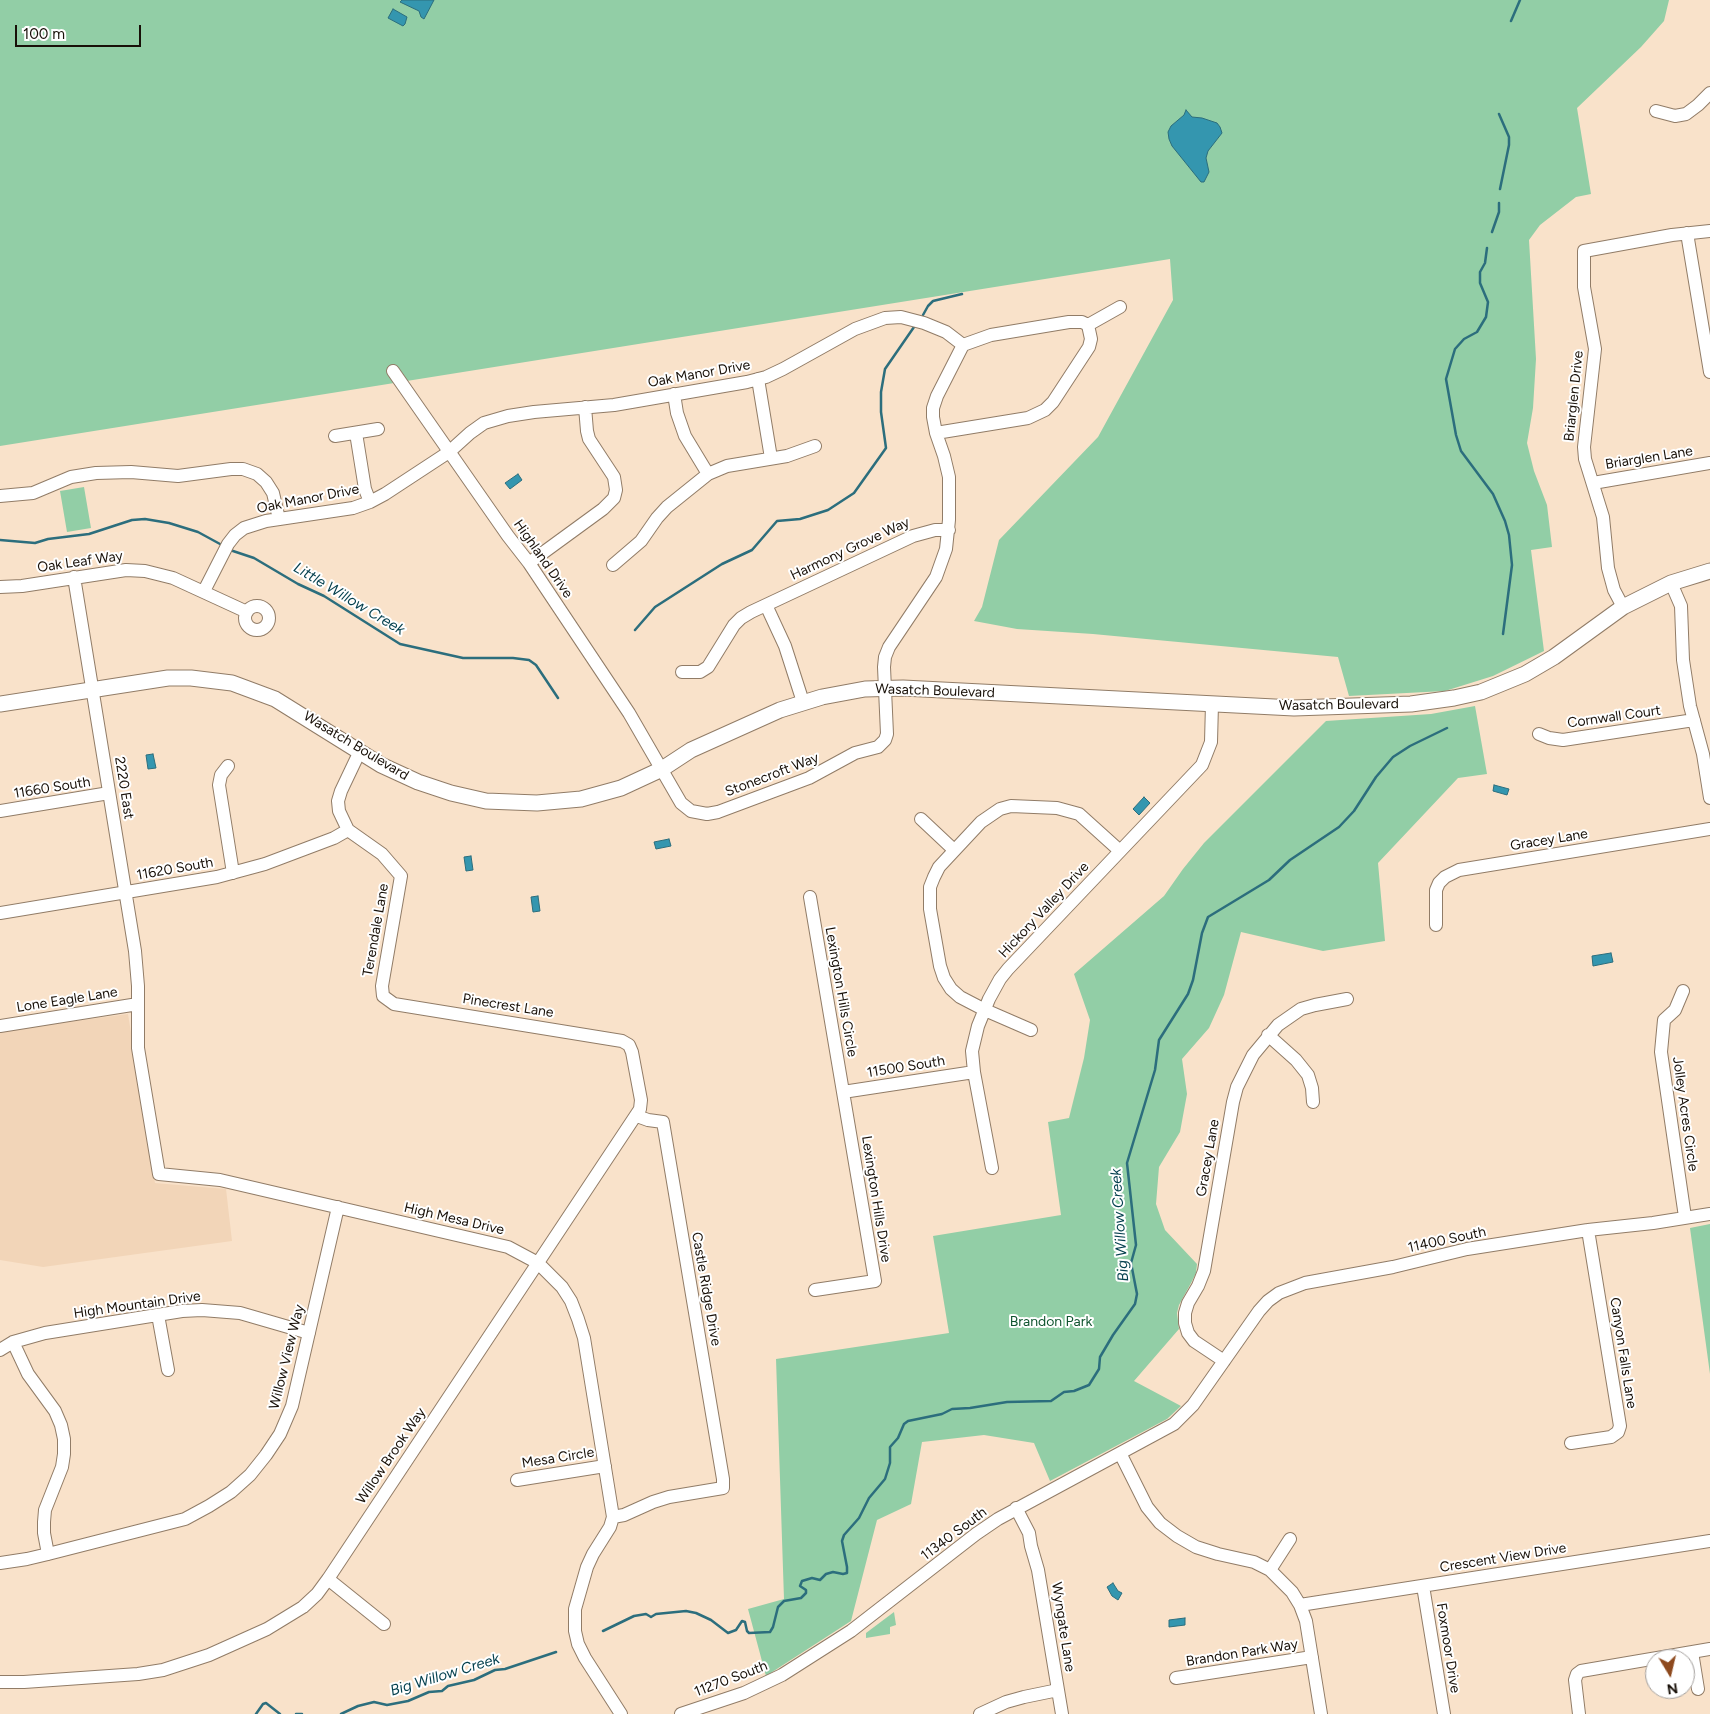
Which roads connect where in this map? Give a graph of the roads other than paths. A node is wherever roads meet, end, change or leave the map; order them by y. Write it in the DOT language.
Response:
graph roads {
  1 [pos="1710,93"];
  2 [pos="1656,111"];
  3 [pos="1710,231"];
  4 [pos="1687,233"];
  5 [pos="1120,307"];
  6 [pos="1088,325"];
  7 [pos="963,345"];
  8 [pos="393,370"];
  9 [pos="1710,372"];
  10 [pos="758,379"];
  11 [pos="674,394"];
  12 [pos="585,407"];
  13 [pos="378,429"];
  14 [pos="356,433"];
  15 [pos="936,433"];
  16 [pos="335,436"];
  17 [pos="815,446"];
  18 [pos="449,452"];
  19 [pos="771,458"];
  20 [pos="1710,463"];
  21 [pos="708,474"];
  22 [pos="1593,483"];
  23 [pos="0,496"];
  24 [pos="370,502"];
  25 [pos="279,519"];
  26 [pos="949,530"];
  27 [pos="529,563"];
  28 [pos="613,565"];
  29 [pos="1710,571"];
  30 [pos="74,577"];
  31 [pos="1671,583"];
  32 [pos="0,587"];
  33 [pos="204,591"];
  34 [pos="766,605"];
  35 [pos="1623,607"];
  36 [pos="247,612"];
  37 [pos="682,672"];
  38 [pos="885,688"];
  39 [pos="92,689"];
  40 [pos="803,702"];
  41 [pos="0,704"];
  42 [pos="1212,704"];
  43 [pos="1694,720"];
  44 [pos="1539,734"];
  45 [pos="360,751"];
  46 [pos="228,766"];
  47 [pos="1708,767"];
  48 [pos="662,769"];
  49 [pos="109,794"];
  50 [pos="1710,798"];
  51 [pos="0,811"];
  52 [pos="921,819"];
  53 [pos="1710,829"];
  54 [pos="348,830"];
  55 [pos="954,850"];
  56 [pos="1120,851"];
  57 [pos="233,873"];
  58 [pos="125,892"];
  59 [pos="810,897"];
  60 [pos="0,913"];
  61 [pos="1436,925"];
  62 [pos="1683,991"];
  63 [pos="383,996"];
  64 [pos="1347,999"];
  65 [pos="138,1004"];
  66 [pos="985,1010"];
  67 [pos="0,1026"];
  68 [pos="1031,1030"];
  69 [pos="1268,1036"];
  70 [pos="629,1045"];
  71 [pos="974,1072"];
  72 [pos="843,1092"];
  73 [pos="1313,1102"];
  74 [pos="637,1116"];
  75 [pos="992,1168"];
  76 [pos="338,1207"];
  77 [pos="1710,1214"];
  78 [pos="1685,1217"];
  79 [pos="1588,1230"];
  80 [pos="538,1263"];
  81 [pos="815,1290"];
  82 [pos="158,1315"];
  83 [pos="309,1334"];
  84 [pos="13,1342"];
  85 [pos="0,1350"];
  86 [pos="1224,1361"];
  87 [pos="168,1370"];
  88 [pos="1571,1443"];
  89 [pos="1120,1454"];
  90 [pos="605,1466"];
  91 [pos="517,1480"];
  92 [pos="1013,1510"];
  93 [pos="613,1517"];
  94 [pos="1290,1539"];
  95 [pos="1710,1541"];
  96 [pos="48,1554"];
  97 [pos="0,1563"];
  98 [pos="1270,1570"];
  99 [pos="328,1579"];
  100 [pos="1423,1586"];
  101 [pos="1300,1605"];
  102 [pos="384,1624"];
  103 [pos="1710,1649"];
  104 [pos="1695,1652"];
  105 [pos="816,1654"];
  106 [pos="1312,1657"];
  107 [pos="1645,1660"];
  108 [pos="1695,1670"];
  109 [pos="1176,1678"];
  110 [pos="0,1682"];
  111 [pos="1698,1688"];
  112 [pos="1058,1690"];
  113 [pos="621,1714"];
  114 [pos="681,1714"];
  115 [pos="980,1714"];
  116 [pos="1062,1714"];
  117 [pos="1321,1714"];
  118 [pos="1444,1714"];
  119 [pos="1579,1714"];
  1 -- 2 [label="street"];
  3 -- 4 [label="street, Briarglen Drive"];
  4 -- 9 [label="street"];
  4 -- 22 [label="street, Briarglen Drive"];
  5 -- 6 [label="street"];
  6 -- 7 [label="street"];
  6 -- 15 [label="street"];
  7 -- 10 [label="street, Oak Manor Drive"];
  7 -- 15 [label="street"];
  8 -- 18 [label="street, Highland Drive"];
  10 -- 11 [label="street, Oak Manor Drive"];
  10 -- 19 [label="street"];
  11 -- 12 [label="street, Oak Manor Drive"];
  11 -- 21 [label="street"];
  12 -- 18 [label="street, Oak Manor Drive"];
  12 -- 27 [label="street"];
  13 -- 14 [label="street"];
  14 -- 16 [label="street"];
  14 -- 24 [label="street"];
  15 -- 26 [label="street"];
  17 -- 19 [label="street"];
  18 -- 24 [label="street, Oak Manor Drive"];
  18 -- 27 [label="street, Highland Drive"];
  19 -- 21 [label="street"];
  20 -- 22 [label="street, Briarglen Lane"];
  21 -- 28 [label="street"];
  22 -- 35 [label="street, Briarglen Drive"];
  23 -- 25 [label="street"];
  24 -- 25 [label="street, Oak Manor Drive"];
  25 -- 33 [label="street, Oak Manor Drive"];
  26 -- 34 [label="street, Harmony Grove Way"];
  26 -- 38 [label="street"];
  27 -- 48 [label="street, Highland Drive"];
  29 -- 31 [label="main road, Wasatch Boulevard"];
  30 -- 32 [label="street, Oak Leaf Way"];
  30 -- 33 [label="street, Oak Leaf Way"];
  30 -- 39 [label="street, 2220 East"];
  31 -- 35 [label="main road, Wasatch Boulevard"];
  31 -- 43 [label="street"];
  33 -- 36 [label="street, Oak Leaf Way"];
  34 -- 37 [label="street, Harmony Grove Way"];
  34 -- 40 [label="street"];
  35 -- 42 [label="main road, Wasatch Boulevard"];
  38 -- 40 [label="main road, Wasatch Boulevard"];
  38 -- 42 [label="main road, Wasatch Boulevard"];
  38 -- 48 [label="street, Stonecroft Way"];
  39 -- 41 [label="main road, Wasatch Boulevard"];
  39 -- 45 [label="main road, Wasatch Boulevard"];
  39 -- 49 [label="street, 2220 East"];
  40 -- 48 [label="main road, Wasatch Boulevard"];
  42 -- 56 [label="street, Hickory Valley Drive"];
  43 -- 44 [label="street, Cornwall Court"];
  43 -- 47 [label="street"];
  45 -- 48 [label="main road, Wasatch Boulevard"];
  45 -- 54 [label="street"];
  46 -- 57 [label="street"];
  47 -- 50 [label="street"];
  49 -- 51 [label="street, 11660 South"];
  49 -- 58 [label="street, 2220 East"];
  52 -- 55 [label="street"];
  53 -- 61 [label="street, Gracey Lane"];
  54 -- 57 [label="street, 11620 South"];
  54 -- 63 [label="street, Terendale Lane"];
  55 -- 56 [label="street"];
  55 -- 66 [label="street"];
  56 -- 66 [label="street, Hickory Valley Drive"];
  57 -- 58 [label="street, 11620 South"];
  58 -- 60 [label="street, 11620 South"];
  58 -- 65 [label="street, High Mesa Drive"];
  59 -- 72 [label="street, Lexington Hills Circle"];
  62 -- 78 [label="street, Jolley Acres Circle"];
  63 -- 70 [label="street, Pinecrest Lane"];
  64 -- 69 [label="street, Gracey Lane"];
  65 -- 67 [label="street, Lone Eagle Lane"];
  65 -- 76 [label="street, High Mesa Drive"];
  66 -- 68 [label="street"];
  66 -- 71 [label="street, Hickory Valley Drive"];
  69 -- 73 [label="street"];
  69 -- 86 [label="street, Gracey Lane"];
  70 -- 74 [label="street, Willow Brook Way"];
  71 -- 72 [label="street, 11500 South"];
  71 -- 75 [label="street, Hickory Valley Drive"];
  72 -- 81 [label="street, Lexington Hills Drive"];
  74 -- 80 [label="street, Willow Brook Way"];
  74 -- 93 [label="street, Castle Ridge Drive"];
  76 -- 80 [label="street, High Mesa Drive"];
  76 -- 83 [label="street, Willow View Way"];
  77 -- 78 [label="street, 11400 South"];
  78 -- 79 [label="street, 11400 South"];
  79 -- 86 [label="street, 11400 South"];
  79 -- 88 [label="street, Canyon Falls Lane"];
  80 -- 90 [label="street, High Mesa Drive"];
  80 -- 99 [label="street, Willow Brook Way"];
  82 -- 83 [label="street, High Mountain Drive"];
  82 -- 84 [label="street, High Mountain Drive"];
  82 -- 87 [label="street"];
  83 -- 96 [label="street, Willow View Way"];
  84 -- 85 [label="street, High Mountain Drive"];
  84 -- 96 [label="street"];
  86 -- 89 [label="street, 11400 South"];
  89 -- 92 [label="street, 11340 South"];
  89 -- 98 [label="street"];
  90 -- 91 [label="street, Mesa Circle"];
  90 -- 93 [label="street, High Mesa Drive"];
  92 -- 105 [label="street, 11340 South"];
  92 -- 112 [label="street, Wyngate Lane"];
  93 -- 113 [label="street"];
  94 -- 98 [label="street"];
  95 -- 100 [label="street, Crescent View Drive"];
  96 -- 97 [label="street, Willow View Way"];
  98 -- 101 [label="street"];
  99 -- 102 [label="street"];
  99 -- 110 [label="street, Willow Brook Way"];
  100 -- 101 [label="street, Crescent View Drive"];
  100 -- 118 [label="street, Foxmoor Drive"];
  101 -- 106 [label="street"];
  103 -- 104 [label="street"];
  105 -- 114 [label="street, 11270 South"];
  106 -- 109 [label="street, Brandon Park Way"];
  106 -- 117 [label="street"];
  107 -- 119 [label="street"];
  108 -- 111 [label="street"];
  112 -- 115 [label="street"];
  112 -- 116 [label="street, Wyngate Lane"];
}
